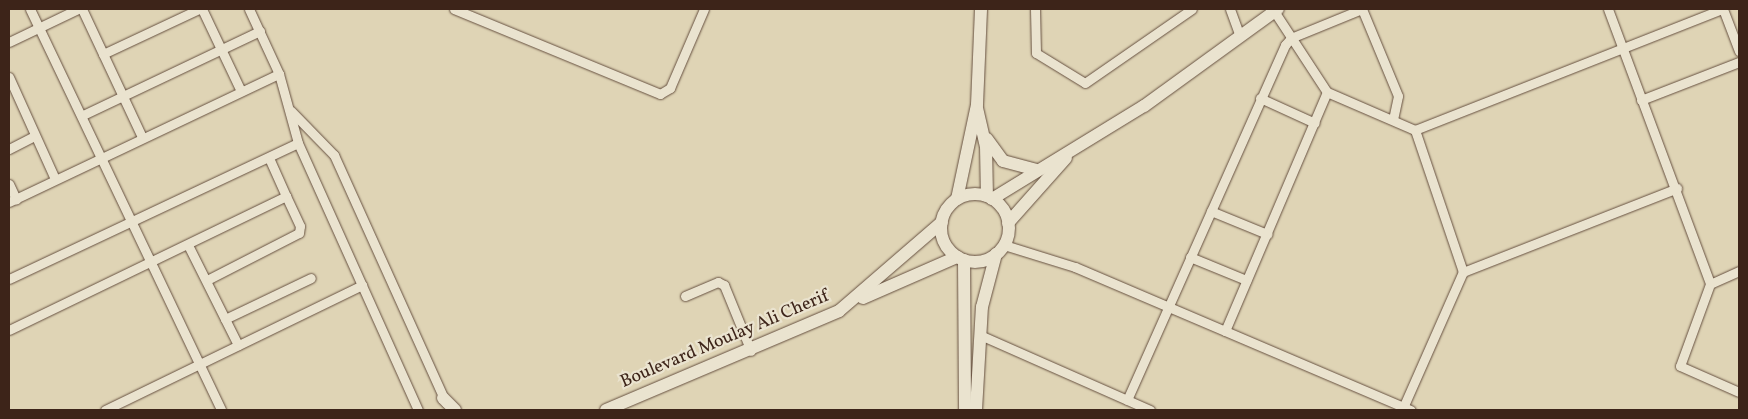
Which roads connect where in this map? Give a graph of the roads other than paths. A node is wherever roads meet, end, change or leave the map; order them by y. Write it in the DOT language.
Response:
graph roads {
  1 [pos="30,9"];
  2 [pos="78,9"];
  3 [pos="82,9"];
  4 [pos="201,9"];
  5 [pos="249,9"];
  6 [pos="454,9"];
  7 [pos="704,9"];
  8 [pos="981,9"];
  9 [pos="1035,9"];
  10 [pos="1192,9"];
  11 [pos="1230,9"];
  12 [pos="1362,9"];
  13 [pos="1608,9"];
  14 [pos="1722,9"];
  15 [pos="1276,10"];
  16 [pos="38,27"];
  17 [pos="260,32"];
  18 [pos="1240,36"];
  19 [pos="1291,38"];
  20 [pos="9,42"];
  21 [pos="1622,49"];
  22 [pos="221,50"];
  23 [pos="1739,51"];
  24 [pos="103,54"];
  25 [pos="1739,62"];
  26 [pos="279,74"];
  27 [pos="9,77"];
  28 [pos="241,91"];
  29 [pos="1327,92"];
  30 [pos="123,96"];
  31 [pos="1260,98"];
  32 [pos="1641,100"];
  33 [pos="976,105"];
  34 [pos="291,111"];
  35 [pos="83,115"];
  36 [pos="1393,119"];
  37 [pos="1315,123"];
  38 [pos="1414,130"];
  39 [pos="984,135"];
  40 [pos="36,136"];
  41 [pos="142,137"];
  42 [pos="298,143"];
  43 [pos="9,149"];
  44 [pos="102,156"];
  45 [pos="1067,156"];
  46 [pos="269,158"];
  47 [pos="1036,170"];
  48 [pos="55,179"];
  49 [pos="9,184"];
  50 [pos="1677,188"];
  51 [pos="286,196"];
  52 [pos="990,198"];
  53 [pos="957,199"];
  54 [pos="12,201"];
  55 [pos="1211,211"];
  56 [pos="130,222"];
  57 [pos="942,222"];
  58 [pos="1008,223"];
  59 [pos="1267,234"];
  60 [pos="188,245"];
  61 [pos="1000,250"];
  62 [pos="1190,257"];
  63 [pos="961,259"];
  64 [pos="150,265"];
  65 [pos="1739,271"];
  66 [pos="1463,272"];
  67 [pos="311,278"];
  68 [pos="9,280"];
  69 [pos="207,280"];
  70 [pos="1246,280"];
  71 [pos="1710,284"];
  72 [pos="362,285"];
  73 [pos="685,296"];
  74 [pos="856,300"];
  75 [pos="1169,307"];
  76 [pos="225,319"];
  77 [pos="9,330"];
  78 [pos="1225,331"];
  79 [pos="980,335"];
  80 [pos="238,345"];
  81 [pos="751,351"];
  82 [pos="199,364"];
  83 [pos="1739,392"];
  84 [pos="443,398"];
  85 [pos="1127,400"];
  86 [pos="1405,409"];
  87 [pos="105,410"];
  88 [pos="221,410"];
  89 [pos="418,410"];
  90 [pos="449,410"];
  91 [pos="455,410"];
  92 [pos="606,410"];
  93 [pos="965,410"];
  94 [pos="976,410"];
  95 [pos="1150,410"];
  1 -- 16 [label="street"];
  2 -- 16 [label="street"];
  3 -- 24 [label="street"];
  4 -- 22 [label="street"];
  4 -- 24 [label="street"];
  5 -- 17 [label="street"];
  6 -- 7 [label="street"];
  8 -- 33 [label="main road"];
  9 -- 10 [label="street"];
  11 -- 18 [label="street"];
  12 -- 19 [label="street"];
  12 -- 36 [label="street"];
  13 -- 21 [label="street"];
  14 -- 21 [label="street"];
  14 -- 23 [label="street"];
  15 -- 18 [label="main road"];
  15 -- 19 [label="street"];
  16 -- 20 [label="street"];
  16 -- 35 [label="street"];
  17 -- 22 [label="street"];
  17 -- 26 [label="street"];
  18 -- 45 [label="main road"];
  19 -- 29 [label="street"];
  19 -- 31 [label="street"];
  21 -- 32 [label="street"];
  21 -- 38 [label="street"];
  22 -- 28 [label="street"];
  22 -- 30 [label="street"];
  24 -- 30 [label="street"];
  25 -- 32 [label="street"];
  26 -- 28 [label="street"];
  26 -- 34 [label="street"];
  27 -- 40 [label="street"];
  28 -- 41 [label="street"];
  29 -- 36 [label="street"];
  29 -- 37 [label="street"];
  30 -- 35 [label="street"];
  30 -- 41 [label="street"];
  31 -- 37 [label="street"];
  31 -- 55 [label="street"];
  32 -- 50 [label="street"];
  33 -- 39 [label="main road"];
  33 -- 53 [label="main road"];
  34 -- 42 [label="street"];
  34 -- 84 [label="street"];
  35 -- 44 [label="street"];
  36 -- 38 [label="street"];
  37 -- 59 [label="street"];
  38 -- 66 [label="street"];
  39 -- 47 [label="main road"];
  39 -- 52 [label="main road"];
  40 -- 43 [label="street"];
  40 -- 48 [label="street"];
  41 -- 44 [label="street"];
  42 -- 46 [label="street"];
  42 -- 72 [label="street"];
  44 -- 48 [label="street"];
  44 -- 56 [label="street"];
  45 -- 47 [label="main road"];
  45 -- 58 [label="main road"];
  46 -- 51 [label="street"];
  46 -- 56 [label="street"];
  47 -- 52 [label="main road"];
  48 -- 54 [label="street"];
  49 -- 54 [label="street"];
  50 -- 66 [label="street"];
  50 -- 71 [label="street"];
  51 -- 60 [label="street"];
  51 -- 69 [label="street"];
  52 -- 53 [label="main road"];
  52 -- 58 [label="main road"];
  53 -- 57 [label="main road"];
  55 -- 59 [label="street"];
  55 -- 62 [label="street"];
  56 -- 64 [label="street"];
  56 -- 68 [label="street"];
  57 -- 63 [label="main road"];
  57 -- 74 [label="main road, Boulevard Moulay Ali Cherif"];
  58 -- 61 [label="main road"];
  59 -- 70 [label="street"];
  60 -- 64 [label="street"];
  60 -- 69 [label="street"];
  61 -- 63 [label="main road"];
  61 -- 75 [label="street"];
  61 -- 79 [label="main road"];
  62 -- 70 [label="street"];
  62 -- 75 [label="street"];
  63 -- 74 [label="main road, Boulevard Moulay Ali Cherif"];
  63 -- 93 [label="main road"];
  64 -- 77 [label="street"];
  64 -- 82 [label="street"];
  65 -- 71 [label="street"];
  66 -- 86 [label="street"];
  67 -- 76 [label="street"];
  69 -- 76 [label="street"];
  70 -- 78 [label="street"];
  71 -- 83 [label="street"];
  72 -- 80 [label="street"];
  72 -- 89 [label="street"];
  73 -- 81 [label="street"];
  74 -- 81 [label="main road, Boulevard Moulay Ali Cherif"];
  75 -- 78 [label="street"];
  75 -- 85 [label="street"];
  76 -- 80 [label="street"];
  78 -- 86 [label="street"];
  79 -- 85 [label="street"];
  79 -- 94 [label="main road"];
  80 -- 82 [label="street"];
  81 -- 92 [label="main road, Boulevard Moulay Ali Cherif"];
  82 -- 87 [label="street"];
  82 -- 88 [label="street"];
  84 -- 90 [label="street"];
  84 -- 91 [label="main road"];
  85 -- 95 [label="street"];
}
